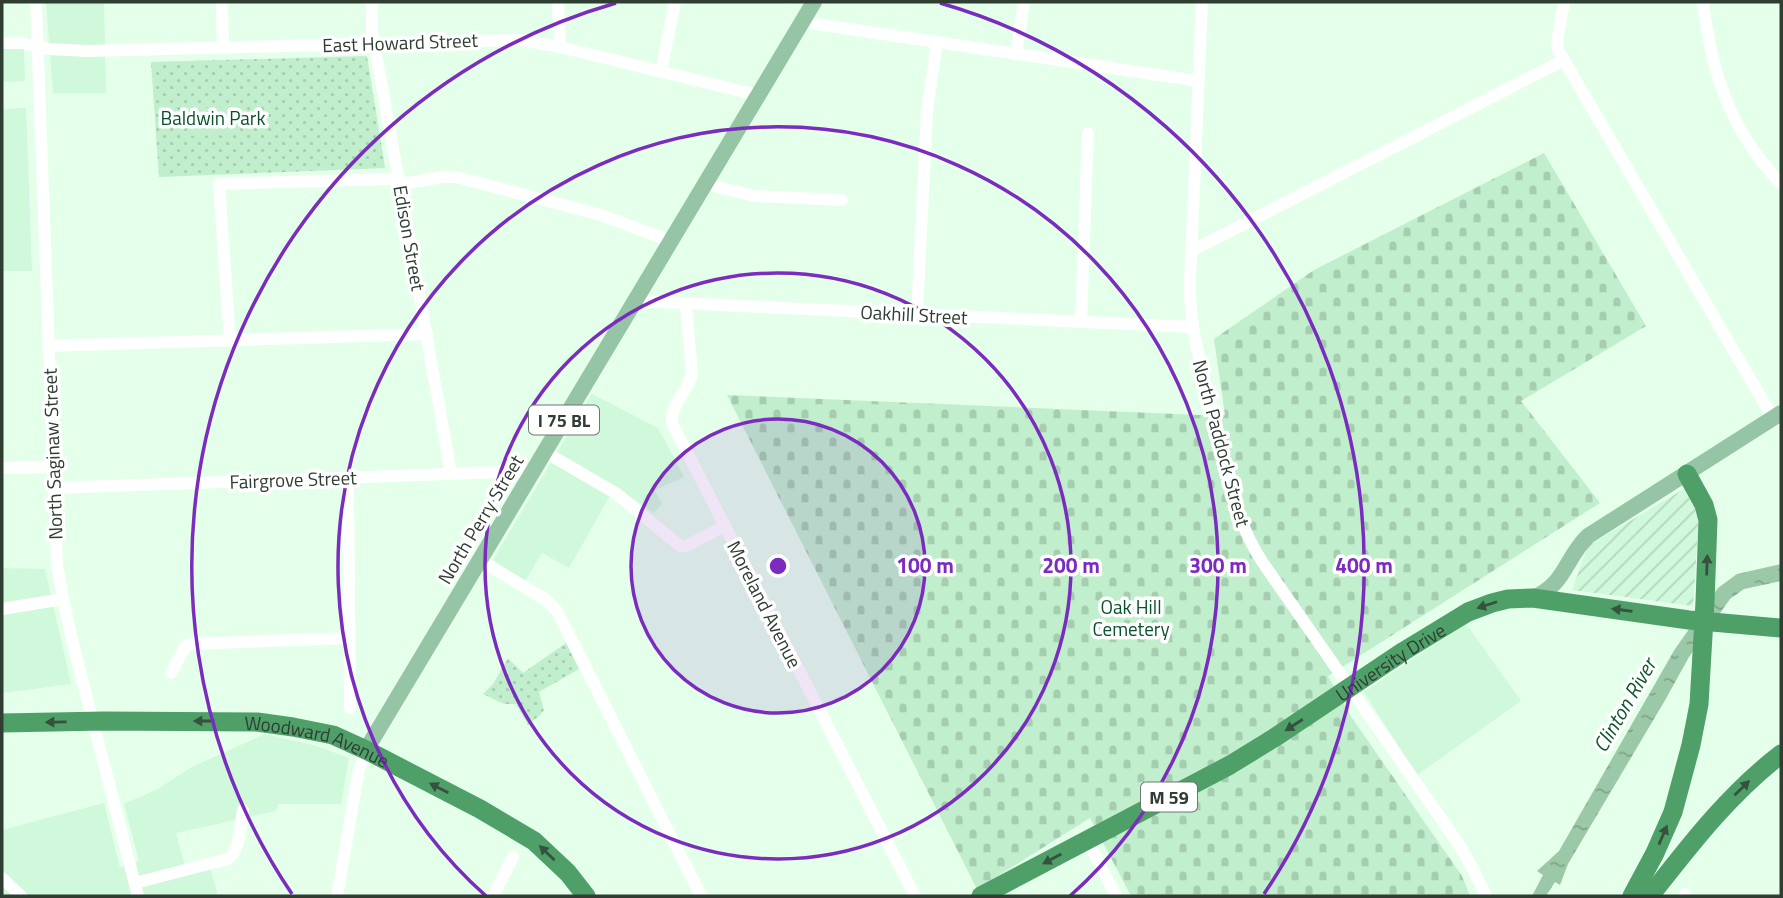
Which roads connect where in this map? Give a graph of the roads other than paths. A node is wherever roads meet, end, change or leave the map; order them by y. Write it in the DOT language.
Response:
graph roads {
  1 [pos="36,2"];
  2 [pos="222,2"];
  3 [pos="372,2"];
  4 [pos="558,2"];
  5 [pos="674,2"];
  6 [pos="814,2"];
  7 [pos="1024,2"];
  8 [pos="1202,2"];
  9 [pos="1564,2"];
  10 [pos="1703,2"];
  11 [pos="802,22"];
  12 [pos="937,42"];
  13 [pos="2,43"];
  14 [pos="375,43"];
  15 [pos="37,46"];
  16 [pos="223,47"];
  17 [pos="560,47"];
  18 [pos="1016,54"];
  19 [pos="1564,60"];
  20 [pos="661,72"];
  21 [pos="1199,81"];
  22 [pos="757,95"];
  23 [pos="1088,132"];
  24 [pos="399,180"];
  25 [pos="705,184"];
  26 [pos="1781,184"];
  27 [pos="842,200"];
  28 [pos="671,241"];
  29 [pos="1191,251"];
  30 [pos="635,301"];
  31 [pos="686,304"];
  32 [pos="917,314"];
  33 [pos="1081,322"];
  34 [pos="1193,327"];
  35 [pos="427,334"];
  36 [pos="230,341"];
  37 [pos="48,346"];
  38 [pos="1777,416"];
  39 [pos="545,452"];
  40 [pos="52,467"];
  41 [pos="2,468"];
  42 [pos="533,471"];
  43 [pos="452,473"];
  44 [pos="1687,474"];
  45 [pos="348,477"];
  46 [pos="54,488"];
  47 [pos="725,526"];
  48 [pos="480,560"];
  49 [pos="1533,598"];
  50 [pos="63,599"];
  51 [pos="2,609"];
  52 [pos="1781,628"];
  53 [pos="349,638"];
  54 [pos="171,673"];
  55 [pos="1351,688"];
  56 [pos="350,708"];
  57 [pos="93,721"];
  58 [pos="2,723"];
  59 [pos="366,750"];
  60 [pos="1781,754"];
  61 [pos="243,810"];
  62 [pos="1087,840"];
  63 [pos="513,856"];
  64 [pos="2,878"];
  65 [pos="136,890"];
  66 [pos="21,896"];
  67 [pos="337,896"];
  68 [pos="492,896"];
  69 [pos="586,896"];
  70 [pos="701,896"];
  71 [pos="915,896"];
  72 [pos="981,896"];
  73 [pos="1116,896"];
  74 [pos="1486,896"];
  75 [pos="1632,896"];
  76 [pos="1650,896"];
  1 -- 15 [label="street, North Saginaw Street"];
  2 -- 16 [label="street"];
  3 -- 14 [label="street, Edison Street"];
  4 -- 17 [label="street"];
  5 -- 20 [label="street"];
  6 -- 11 [label="main road, North Perry Street / I 75 BL"];
  7 -- 18 [label="street"];
  8 -- 21 [label="street, North Paddock Street"];
  9 -- 19 [label="street"];
  10 -- 26 [label="street"];
  11 -- 12 [label="street"];
  11 -- 22 [label="main road, North Perry Street / I 75 BL"];
  12 -- 18 [label="street"];
  12 -- 32 [label="street"];
  13 -- 15 [label="street, East Howard Street"];
  14 -- 16 [label="street, East Howard Street"];
  14 -- 17 [label="street, East Howard Street"];
  14 -- 24 [label="street, Edison Street"];
  15 -- 16 [label="street, East Howard Street"];
  15 -- 37 [label="street, North Saginaw Street"];
  17 -- 20 [label="street, East Howard Street"];
  18 -- 21 [label="street"];
  19 -- 29 [label="street"];
  19 -- 38 [label="street"];
  20 -- 22 [label="street, East Howard Street"];
  21 -- 29 [label="street, North Paddock Street"];
  22 -- 25 [label="main road, North Perry Street / I 75 BL"];
  23 -- 33 [label="street"];
  24 -- 28 [label="street"];
  24 -- 35 [label="street, Edison Street"];
  24 -- 36 [label="street"];
  25 -- 27 [label="street"];
  25 -- 28 [label="main road, North Perry Street / I 75 BL"];
  28 -- 30 [label="main road, North Perry Street / I 75 BL"];
  29 -- 34 [label="street, North Paddock Street"];
  30 -- 31 [label="street, Oakhill Street"];
  30 -- 39 [label="main road, North Perry Street / I 75 BL"];
  31 -- 32 [label="street, Oakhill Street"];
  31 -- 47 [label="street, Moreland Avenue"];
  32 -- 33 [label="street, Oakhill Street"];
  33 -- 34 [label="street, Oakhill Street"];
  34 -- 55 [label="street, North Paddock Street"];
  35 -- 36 [label="street"];
  35 -- 43 [label="street, Edison Street"];
  36 -- 37 [label="street"];
  37 -- 40 [label="street, North Saginaw Street"];
  38 -- 44 [label="main road"];
  39 -- 42 [label="main road, North Perry Street / I 75 BL"];
  39 -- 47 [label="street"];
  40 -- 41 [label="street"];
  40 -- 46 [label="street, North Saginaw Street"];
  42 -- 43 [label="street, Fairgrove Street"];
  42 -- 48 [label="main road, North Perry Street / I 75 BL"];
  43 -- 45 [label="street, Fairgrove Street"];
  44 -- 49 [label="main road"];
  75 -- 44 [label="highway, one-way"];
  45 -- 46 [label="street, Fairgrove Street"];
  45 -- 53 [label="street"];
  46 -- 50 [label="street, North Saginaw Street"];
  47 -- 71 [label="street, Moreland Avenue"];
  48 -- 59 [label="main road, North Perry Street / I 75 BL"];
  48 -- 70 [label="street"];
  52 -- 49 [label="highway, M 59, one-way"];
  49 -- 55 [label="highway, University Drive / M 59, one-way"];
  50 -- 51 [label="street"];
  50 -- 57 [label="street, North Saginaw Street"];
  53 -- 54 [label="street"];
  53 -- 56 [label="street"];
  55 -- 62 [label="highway, University Drive / M 59, one-way"];
  55 -- 74 [label="street, North Paddock Street"];
  57 -- 58 [label="highway, Woodward Avenue, one-way"];
  59 -- 57 [label="highway, Woodward Avenue, one-way"];
  57 -- 65 [label="street, North Saginaw Street"];
  59 -- 67 [label="street, North Perry Street"];
  69 -- 59 [label="highway, Woodward Avenue, one-way"];
  76 -- 60 [label="highway, one-way"];
  61 -- 65 [label="street"];
  62 -- 72 [label="highway, University Drive / M 59, one-way"];
  62 -- 73 [label="street"];
  63 -- 68 [label="street"];
  64 -- 66 [label="street"];
}
